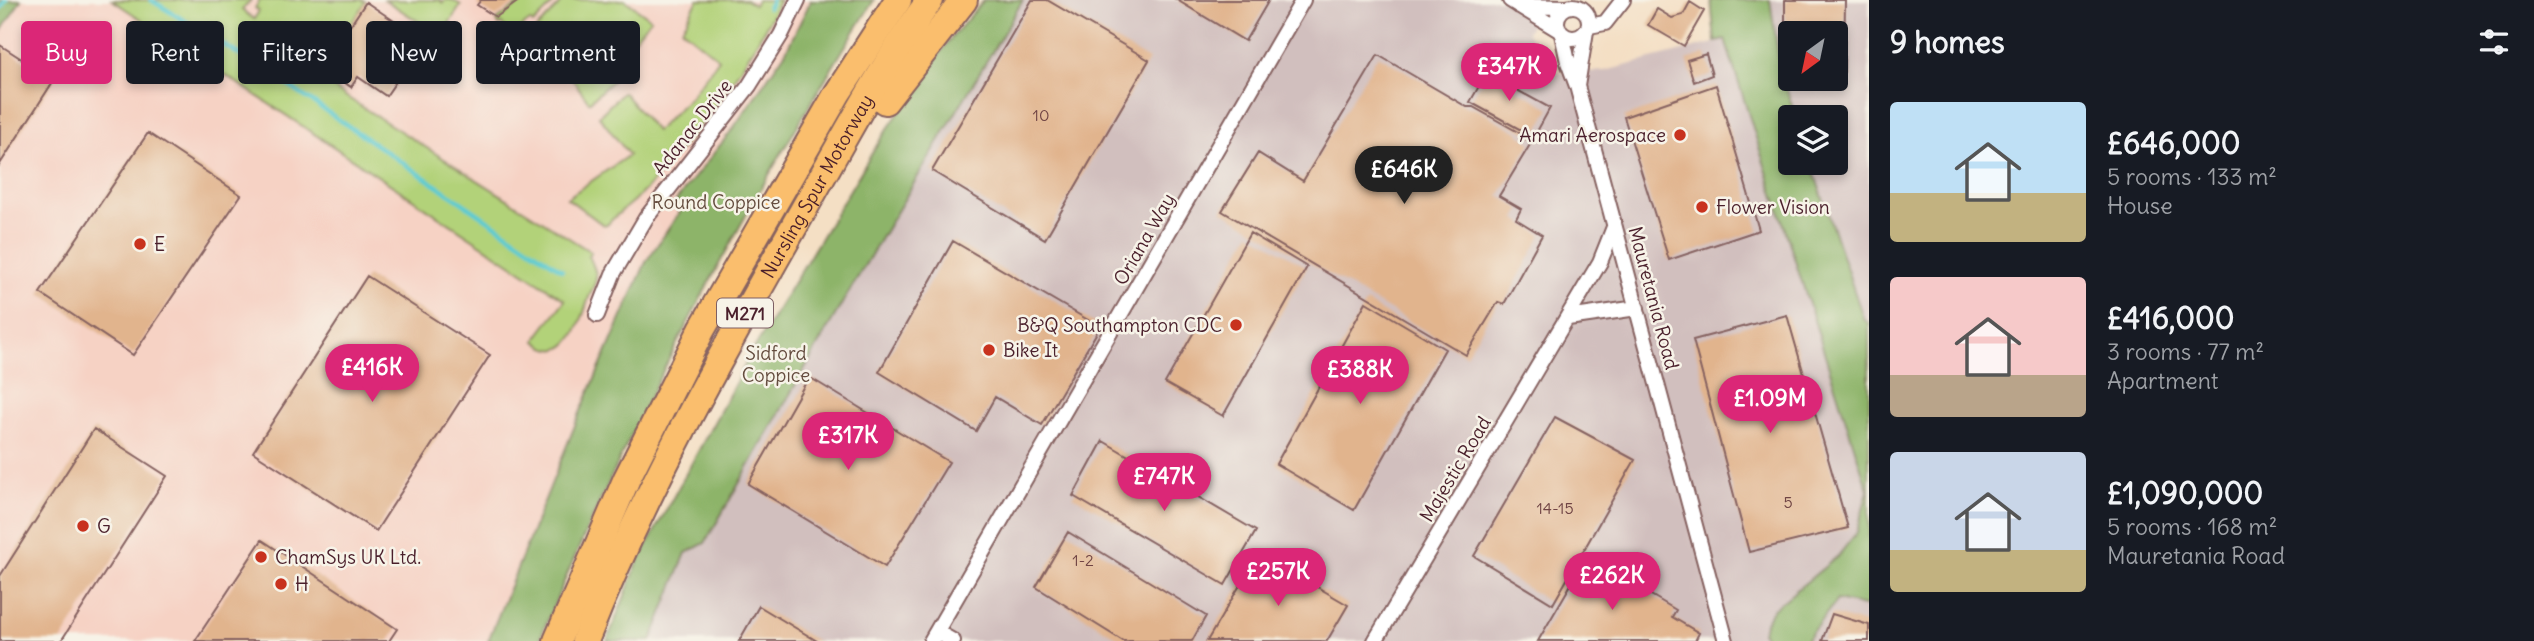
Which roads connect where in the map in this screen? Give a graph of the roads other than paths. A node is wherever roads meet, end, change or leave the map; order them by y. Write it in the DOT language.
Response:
graph roads {
  1 [pos="798,0"];
  2 [pos="930,0"];
  3 [pos="964,0"];
  4 [pos="1303,0"];
  5 [pos="1623,0"];
  6 [pos="1514,3"];
  7 [pos="894,4"];
  8 [pos="1570,4"];
  9 [pos="1587,29"];
  10 [pos="1561,32"];
  11 [pos="1577,86"];
  12 [pos="806,206"];
  13 [pos="1614,226"];
  14 [pos="1637,308"];
  15 [pos="597,315"];
  16 [pos="1568,318"];
  17 [pos="934,637"];
  18 [pos="556,641"];
  19 [pos="585,641"];
  20 [pos="953,641"];
  21 [pos="1375,641"];
  22 [pos="1726,641"];
  1 -- 15 [label="street, Adanac Drive"];
  2 -- 12 [label="highway, Nursling Spur Motorway / M271"];
  3 -- 12 [label="highway, M271"];
  4 -- 17 [label="street, Oriana Way"];
  5 -- 9 [label="street"];
  6 -- 8 [label="street"];
  6 -- 10 [label="street"];
  7 -- 18 [label="highway, Nursling Spur Motorway / M271"];
  8 -- 9 [label="street"];
  8 -- 10 [label="street"];
  9 -- 10 [label="street"];
  9 -- 11 [label="street, Mauretania Road"];
  10 -- 11 [label="street, Mauretania Road"];
  11 -- 13 [label="street, Mauretania Road"];
  12 -- 19 [label="highway, Nursling Spur Motorway / M271"];
  13 -- 14 [label="street, Mauretania Road"];
  13 -- 16 [label="street, Majestic Road"];
  14 -- 16 [label="street"];
  14 -- 22 [label="street, Mauretania Road"];
  16 -- 21 [label="street, Majestic Road"];
  17 -- 20 [label="street"];
}
